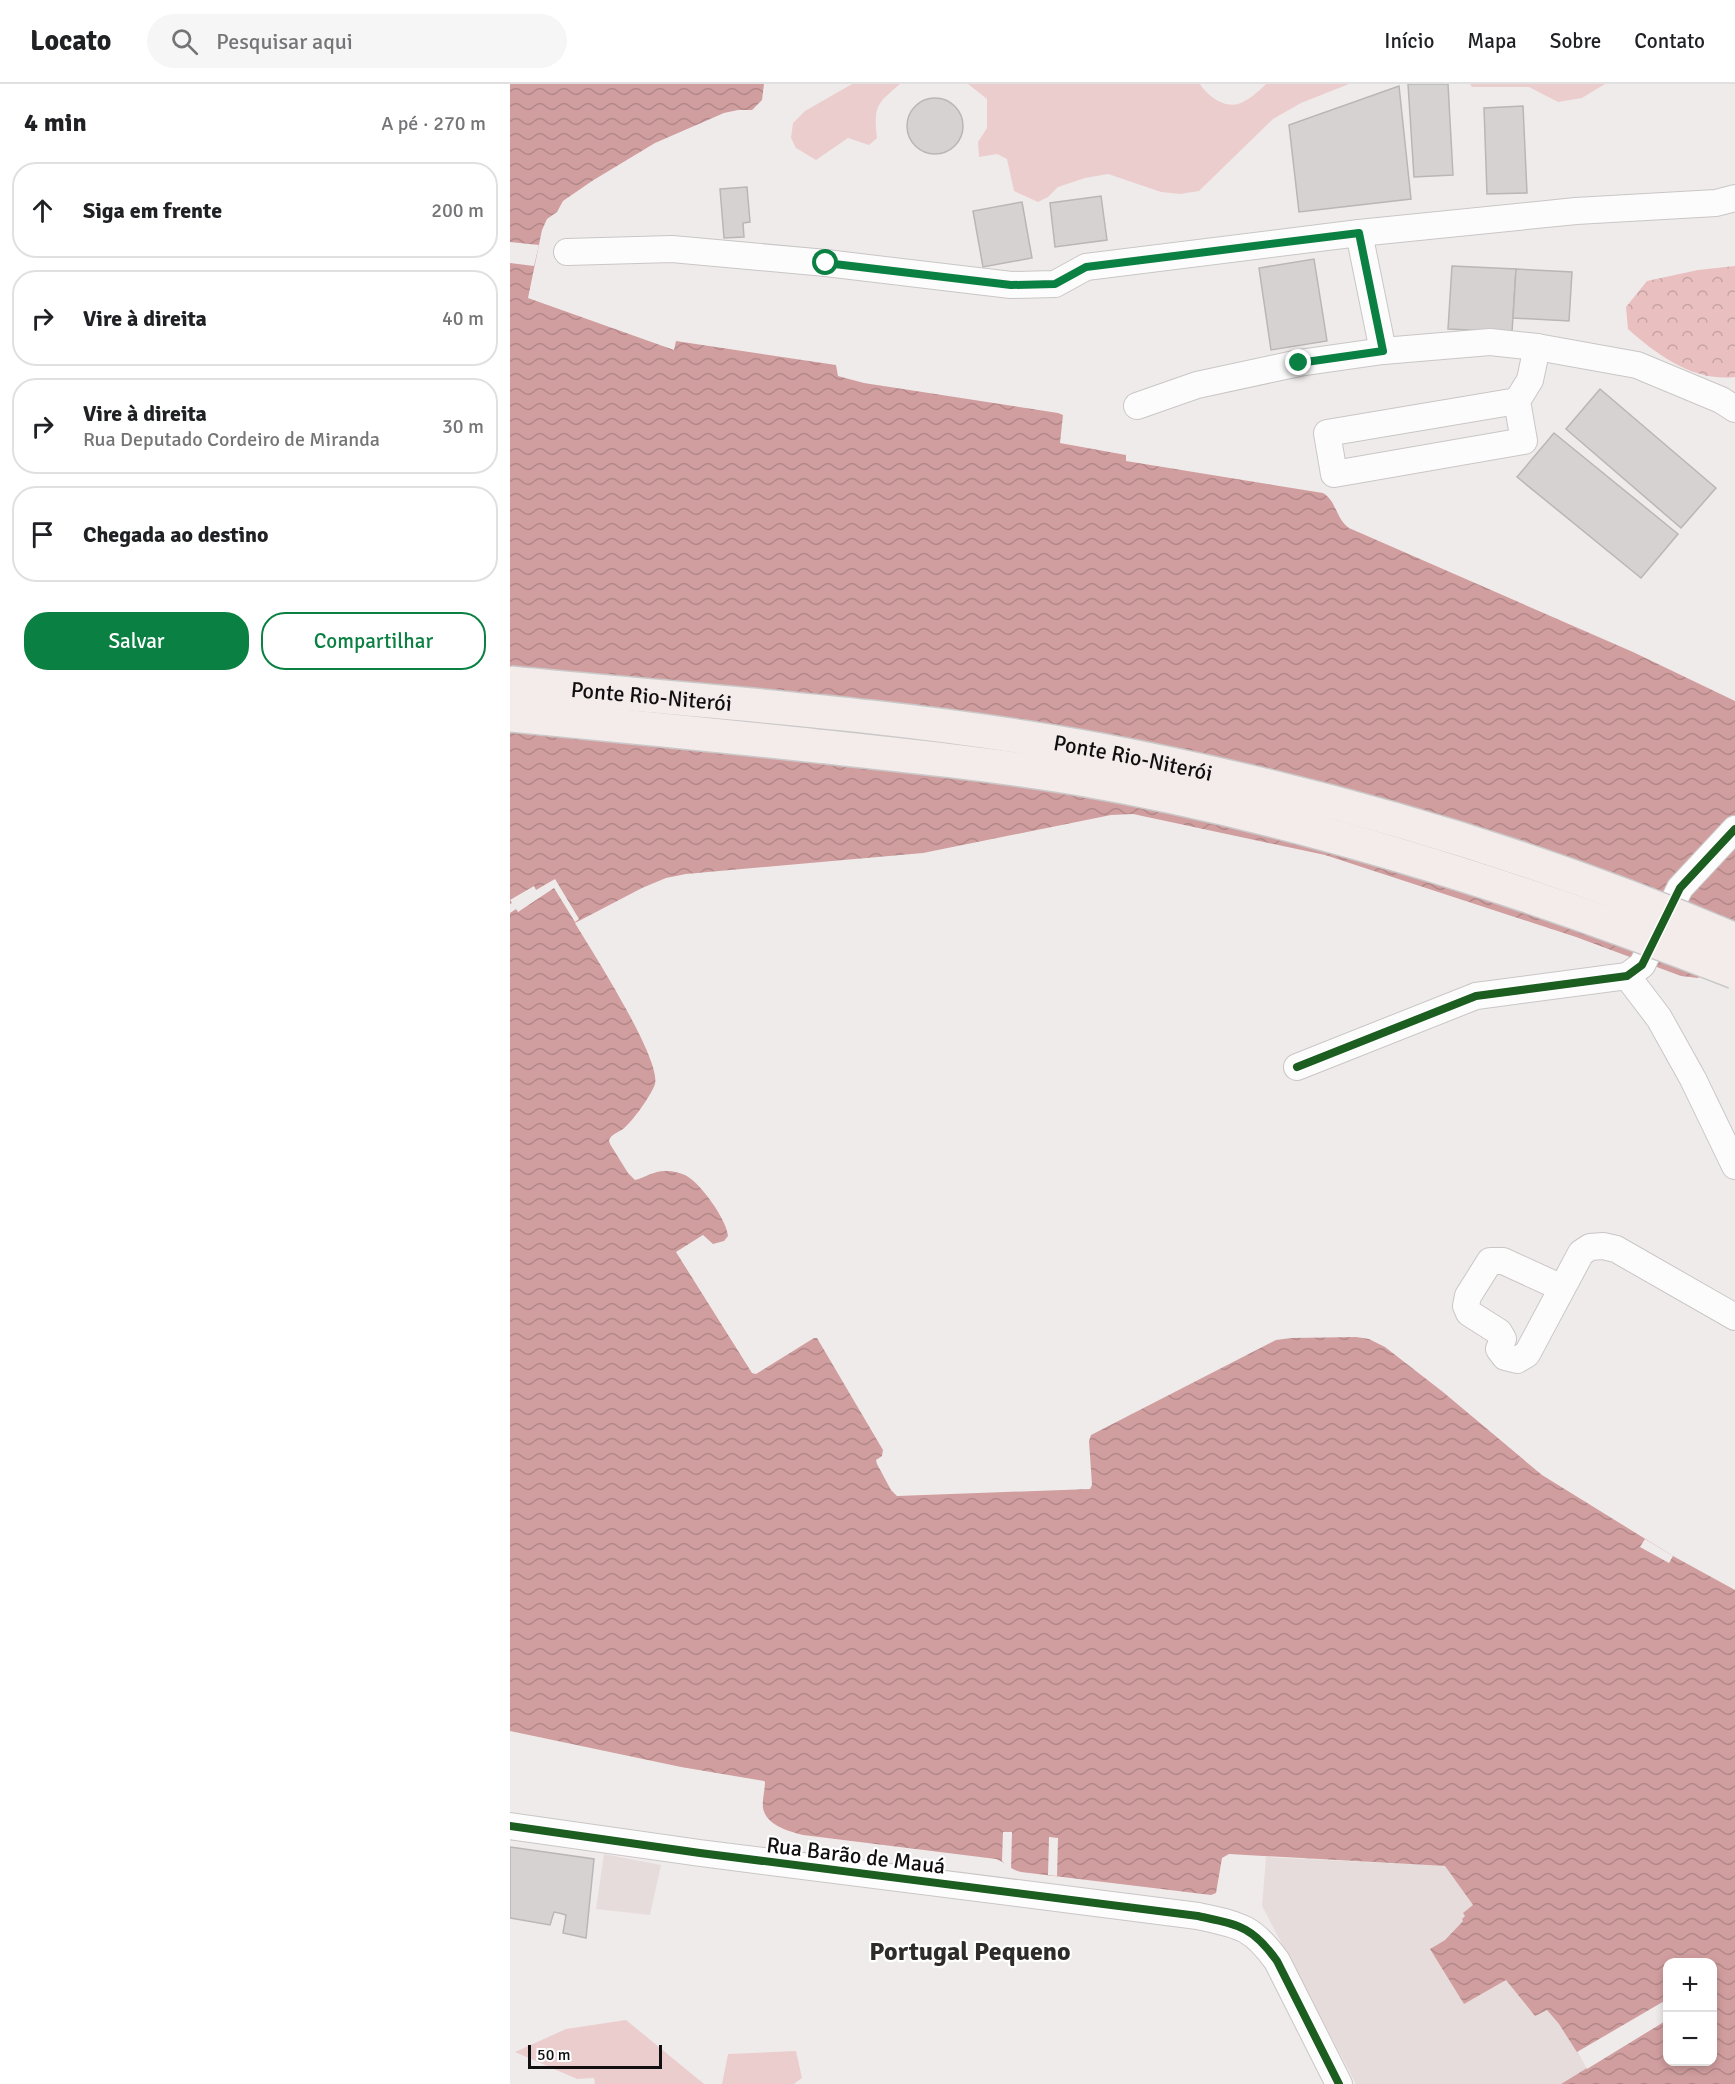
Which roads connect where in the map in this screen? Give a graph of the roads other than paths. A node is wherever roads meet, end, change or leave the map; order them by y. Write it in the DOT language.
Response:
graph roads {
  1 [pos="1735,198"];
  2 [pos="1359,233"];
  3 [pos="567,252"];
  4 [pos="1537,347"];
  5 [pos="1383,351"];
  6 [pos="1517,401"];
  7 [pos="1137,406"];
  8 [pos="1735,409"];
  9 [pos="510,683"];
  10 [pos="510,715"];
  11 [pos="1735,829"];
  12 [pos="1735,940"];
  13 [pos="1634,970"];
  14 [pos="1735,972"];
  15 [pos="1297,1067"];
  16 [pos="1735,1166"];
  17 [pos="1562,1288"];
  18 [pos="1735,1317"];
  19 [pos="510,1826"];
  20 [pos="1340,2084"];
  1 -- 2 [label="street"];
  2 -- 3 [label="street"];
  2 -- 5 [label="street"];
  4 -- 5 [label="street"];
  4 -- 6 [label="street"];
  4 -- 8 [label="street"];
  5 -- 7 [label="street"];
  6 -- 6 [label="street"];
  9 -- 12 [label="highway, Ponte Rio-Niterói, bridge"];
  10 -- 14 [label="highway, Ponte Rio-Niterói, bridge"];
  11 -- 13 [label="street, bridge"];
  13 -- 15 [label="street"];
  13 -- 16 [label="street"];
  17 -- 18 [label="street"];
  19 -- 20 [label="street, Rua Barão de Mauá"];
}
